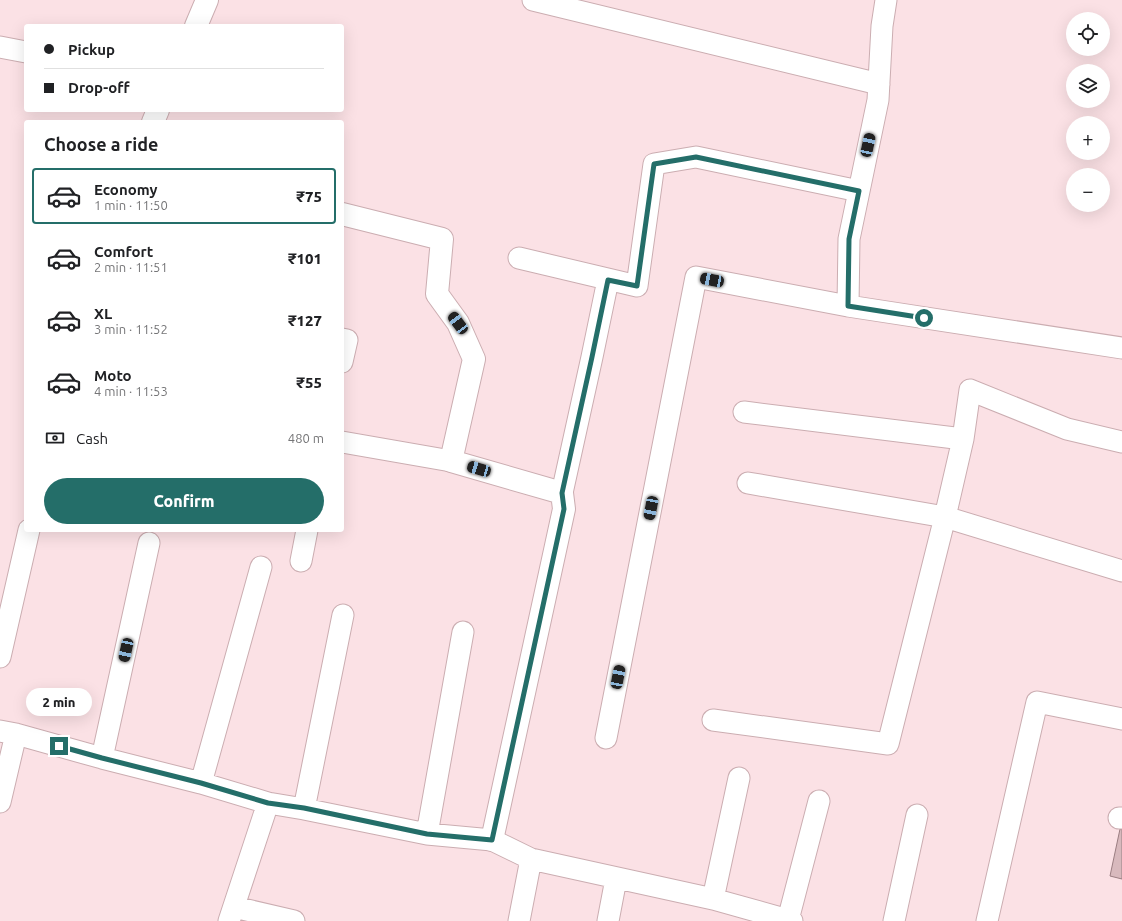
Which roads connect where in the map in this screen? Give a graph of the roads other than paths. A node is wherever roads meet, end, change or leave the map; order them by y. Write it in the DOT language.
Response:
graph roads {
  1 [pos="207,0"];
  2 [pos="533,0"];
  3 [pos="886,0"];
  4 [pos="197,24"];
  5 [pos="0,47"];
  6 [pos="24,52"];
  7 [pos="879,84"];
  8 [pos="859,191"];
  9 [pos="344,214"];
  10 [pos="519,258"];
  11 [pos="608,280"];
  12 [pos="848,306"];
  13 [pos="344,339"];
  14 [pos="1122,348"];
  15 [pos="344,353"];
  16 [pos="744,412"];
  17 [pos="963,439"];
  18 [pos="344,442"];
  19 [pos="1122,442"];
  20 [pos="451,461"];
  21 [pos="748,483"];
  22 [pos="562,493"];
  23 [pos="945,517"];
  24 [pos="29,532"];
  25 [pos="307,532"];
  26 [pos="149,543"];
  27 [pos="301,561"];
  28 [pos="261,567"];
  29 [pos="1122,570"];
  30 [pos="343,615"];
  31 [pos="463,632"];
  32 [pos="0,657"];
  33 [pos="1122,719"];
  34 [pos="713,720"];
  35 [pos="8,732"];
  36 [pos="606,738"];
  37 [pos="102,758"];
  38 [pos="739,778"];
  39 [pos="201,783"];
  40 [pos="819,800"];
  41 [pos="0,802"];
  42 [pos="268,803"];
  43 [pos="304,808"];
  44 [pos="917,815"];
  45 [pos="427,834"];
  46 [pos="492,840"];
  47 [pos="531,859"];
  48 [pos="616,879"];
  49 [pos="713,899"];
  50 [pos="232,914"];
  51 [pos="790,920"];
  52 [pos="294,921"];
  53 [pos="519,921"];
  54 [pos="608,921"];
  55 [pos="894,921"];
  56 [pos="987,921"];
  1 -- 4 [label="street"];
  2 -- 7 [label="street"];
  3 -- 7 [label="street"];
  5 -- 6 [label="street"];
  7 -- 8 [label="street"];
  8 -- 11 [label="street"];
  8 -- 12 [label="street"];
  9 -- 20 [label="street"];
  10 -- 11 [label="street"];
  11 -- 22 [label="street"];
  12 -- 14 [label="street"];
  12 -- 36 [label="street"];
  13 -- 15 [label="street"];
  16 -- 17 [label="street"];
  17 -- 19 [label="street"];
  17 -- 23 [label="street"];
  18 -- 20 [label="street"];
  20 -- 22 [label="street"];
  21 -- 23 [label="street"];
  22 -- 46 [label="street"];
  23 -- 29 [label="street"];
  23 -- 34 [label="street"];
  24 -- 32 [label="street"];
  25 -- 27 [label="street"];
  26 -- 37 [label="street"];
  28 -- 39 [label="street"];
  30 -- 43 [label="street"];
  31 -- 45 [label="street"];
  33 -- 56 [label="street"];
  35 -- 37 [label="street"];
  35 -- 41 [label="street"];
  37 -- 39 [label="street"];
  38 -- 49 [label="street"];
  39 -- 42 [label="street"];
  40 -- 51 [label="street"];
  42 -- 43 [label="street"];
  42 -- 50 [label="street"];
  43 -- 45 [label="street"];
  44 -- 55 [label="street"];
  45 -- 46 [label="street"];
  46 -- 47 [label="street"];
  47 -- 48 [label="street"];
  47 -- 53 [label="street"];
  48 -- 49 [label="street"];
  48 -- 54 [label="street"];
  49 -- 51 [label="street"];
  50 -- 52 [label="street"];
}
